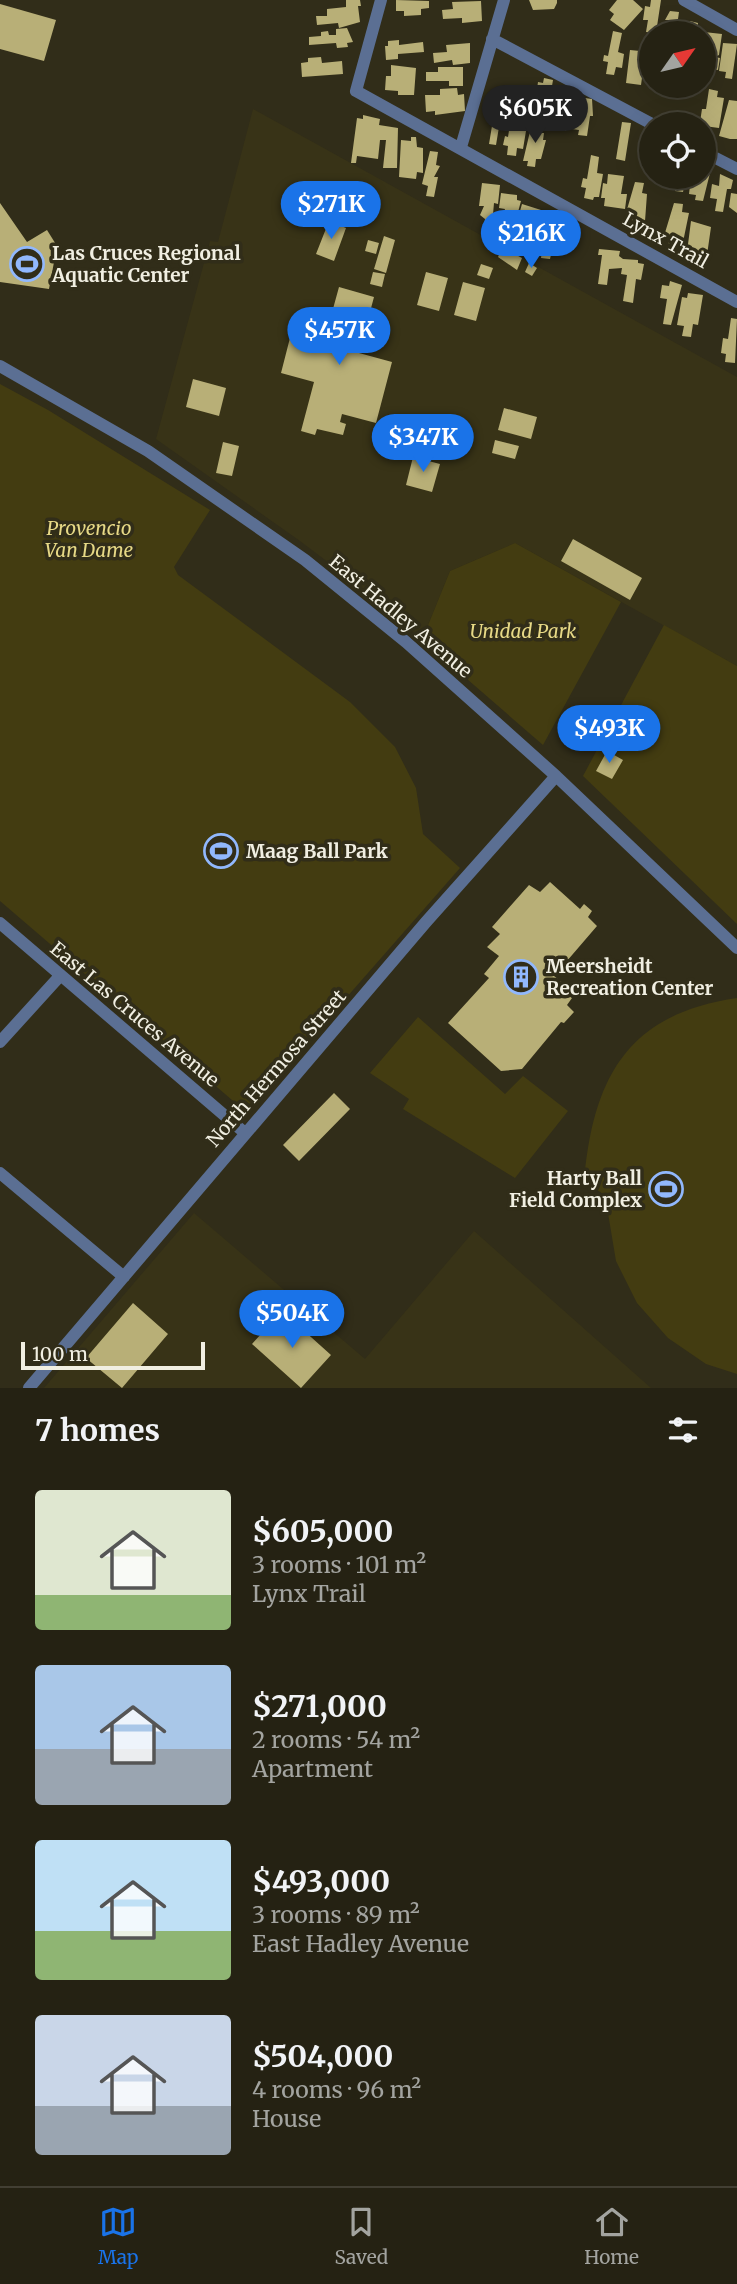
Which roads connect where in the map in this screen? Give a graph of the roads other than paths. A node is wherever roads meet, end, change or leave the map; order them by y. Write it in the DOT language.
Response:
graph roads {
  1 [pos="381,0"];
  2 [pos="503,0"];
  3 [pos="684,0"];
  4 [pos="737,30"];
  5 [pos="492,39"];
  6 [pos="639,117"];
  7 [pos="461,147"];
  8 [pos="716,158"];
  9 [pos="737,169"];
  10 [pos="737,302"];
  11 [pos="0,366"];
  12 [pos="556,776"];
  13 [pos="0,923"];
  14 [pos="737,948"];
  15 [pos="59,977"];
  16 [pos="0,1042"];
  17 [pos="245,1133"];
  18 [pos="0,1173"];
  19 [pos="124,1277"];
  20 [pos="29,1388"];
  1 -- 7 [label="street, Lynx Trail"];
  2 -- 5 [label="street"];
  3 -- 4 [label="street"];
  5 -- 6 [label="street"];
  5 -- 7 [label="street"];
  7 -- 10 [label="street, Lynx Trail"];
  8 -- 9 [label="street"];
  11 -- 12 [label="street, East Hadley Avenue"];
  12 -- 14 [label="street, East Hadley Avenue"];
  12 -- 17 [label="street, North Hermosa Street"];
  13 -- 15 [label="street, East Las Cruces Avenue"];
  15 -- 16 [label="street"];
  15 -- 17 [label="street, East Las Cruces Avenue"];
  17 -- 19 [label="street, North Hermosa Street"];
  18 -- 19 [label="street"];
  19 -- 20 [label="street, North Hermosa Street"];
}
